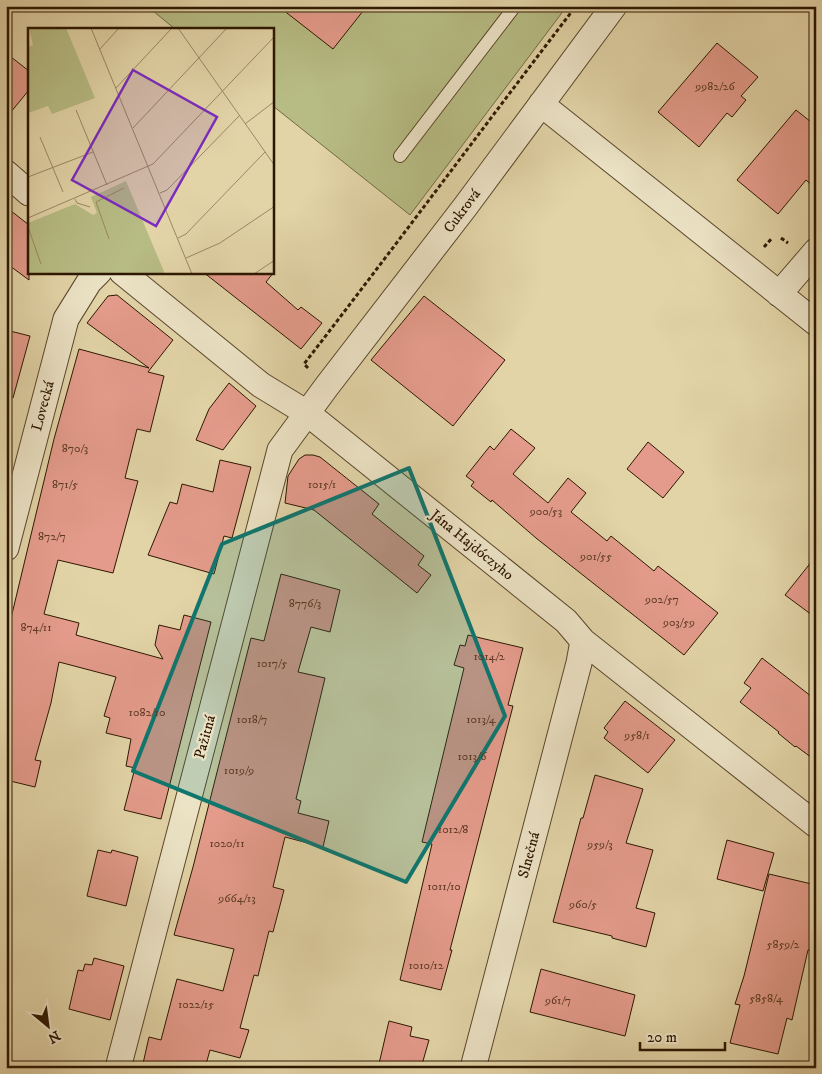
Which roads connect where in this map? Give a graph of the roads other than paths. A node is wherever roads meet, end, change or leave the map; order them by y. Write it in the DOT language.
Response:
graph roads {
  1 [pos="515,6"];
  2 [pos="614,6"];
  3 [pos="541,104"];
  4 [pos="400,156"];
  5 [pos="6,173"];
  6 [pos="28,192"];
  7 [pos="816,251"];
  8 [pos="97,274"];
  9 [pos="124,274"];
  10 [pos="779,294"];
  11 [pos="816,323"];
  12 [pos="307,413"];
  13 [pos="6,548"];
  14 [pos="583,641"];
  15 [pos="816,825"];
  16 [pos="118,1068"];
  17 [pos="473,1068"];
  1 -- 4 [label="lane"];
  2 -- 3 [label="street, Cukrová"];
  3 -- 10 [label="street"];
  3 -- 12 [label="street, Cukrová"];
  5 -- 6 [label="street"];
  7 -- 10 [label="street"];
  8 -- 13 [label="street, Lovecká"];
  9 -- 12 [label="street, Jána Hajdóczyho"];
  10 -- 11 [label="street"];
  12 -- 14 [label="street, Jána Hajdóczyho"];
  12 -- 16 [label="street, Pažitná"];
  14 -- 15 [label="street, Jána Hajdóczyho"];
  14 -- 17 [label="street, Slnečná"];
}
